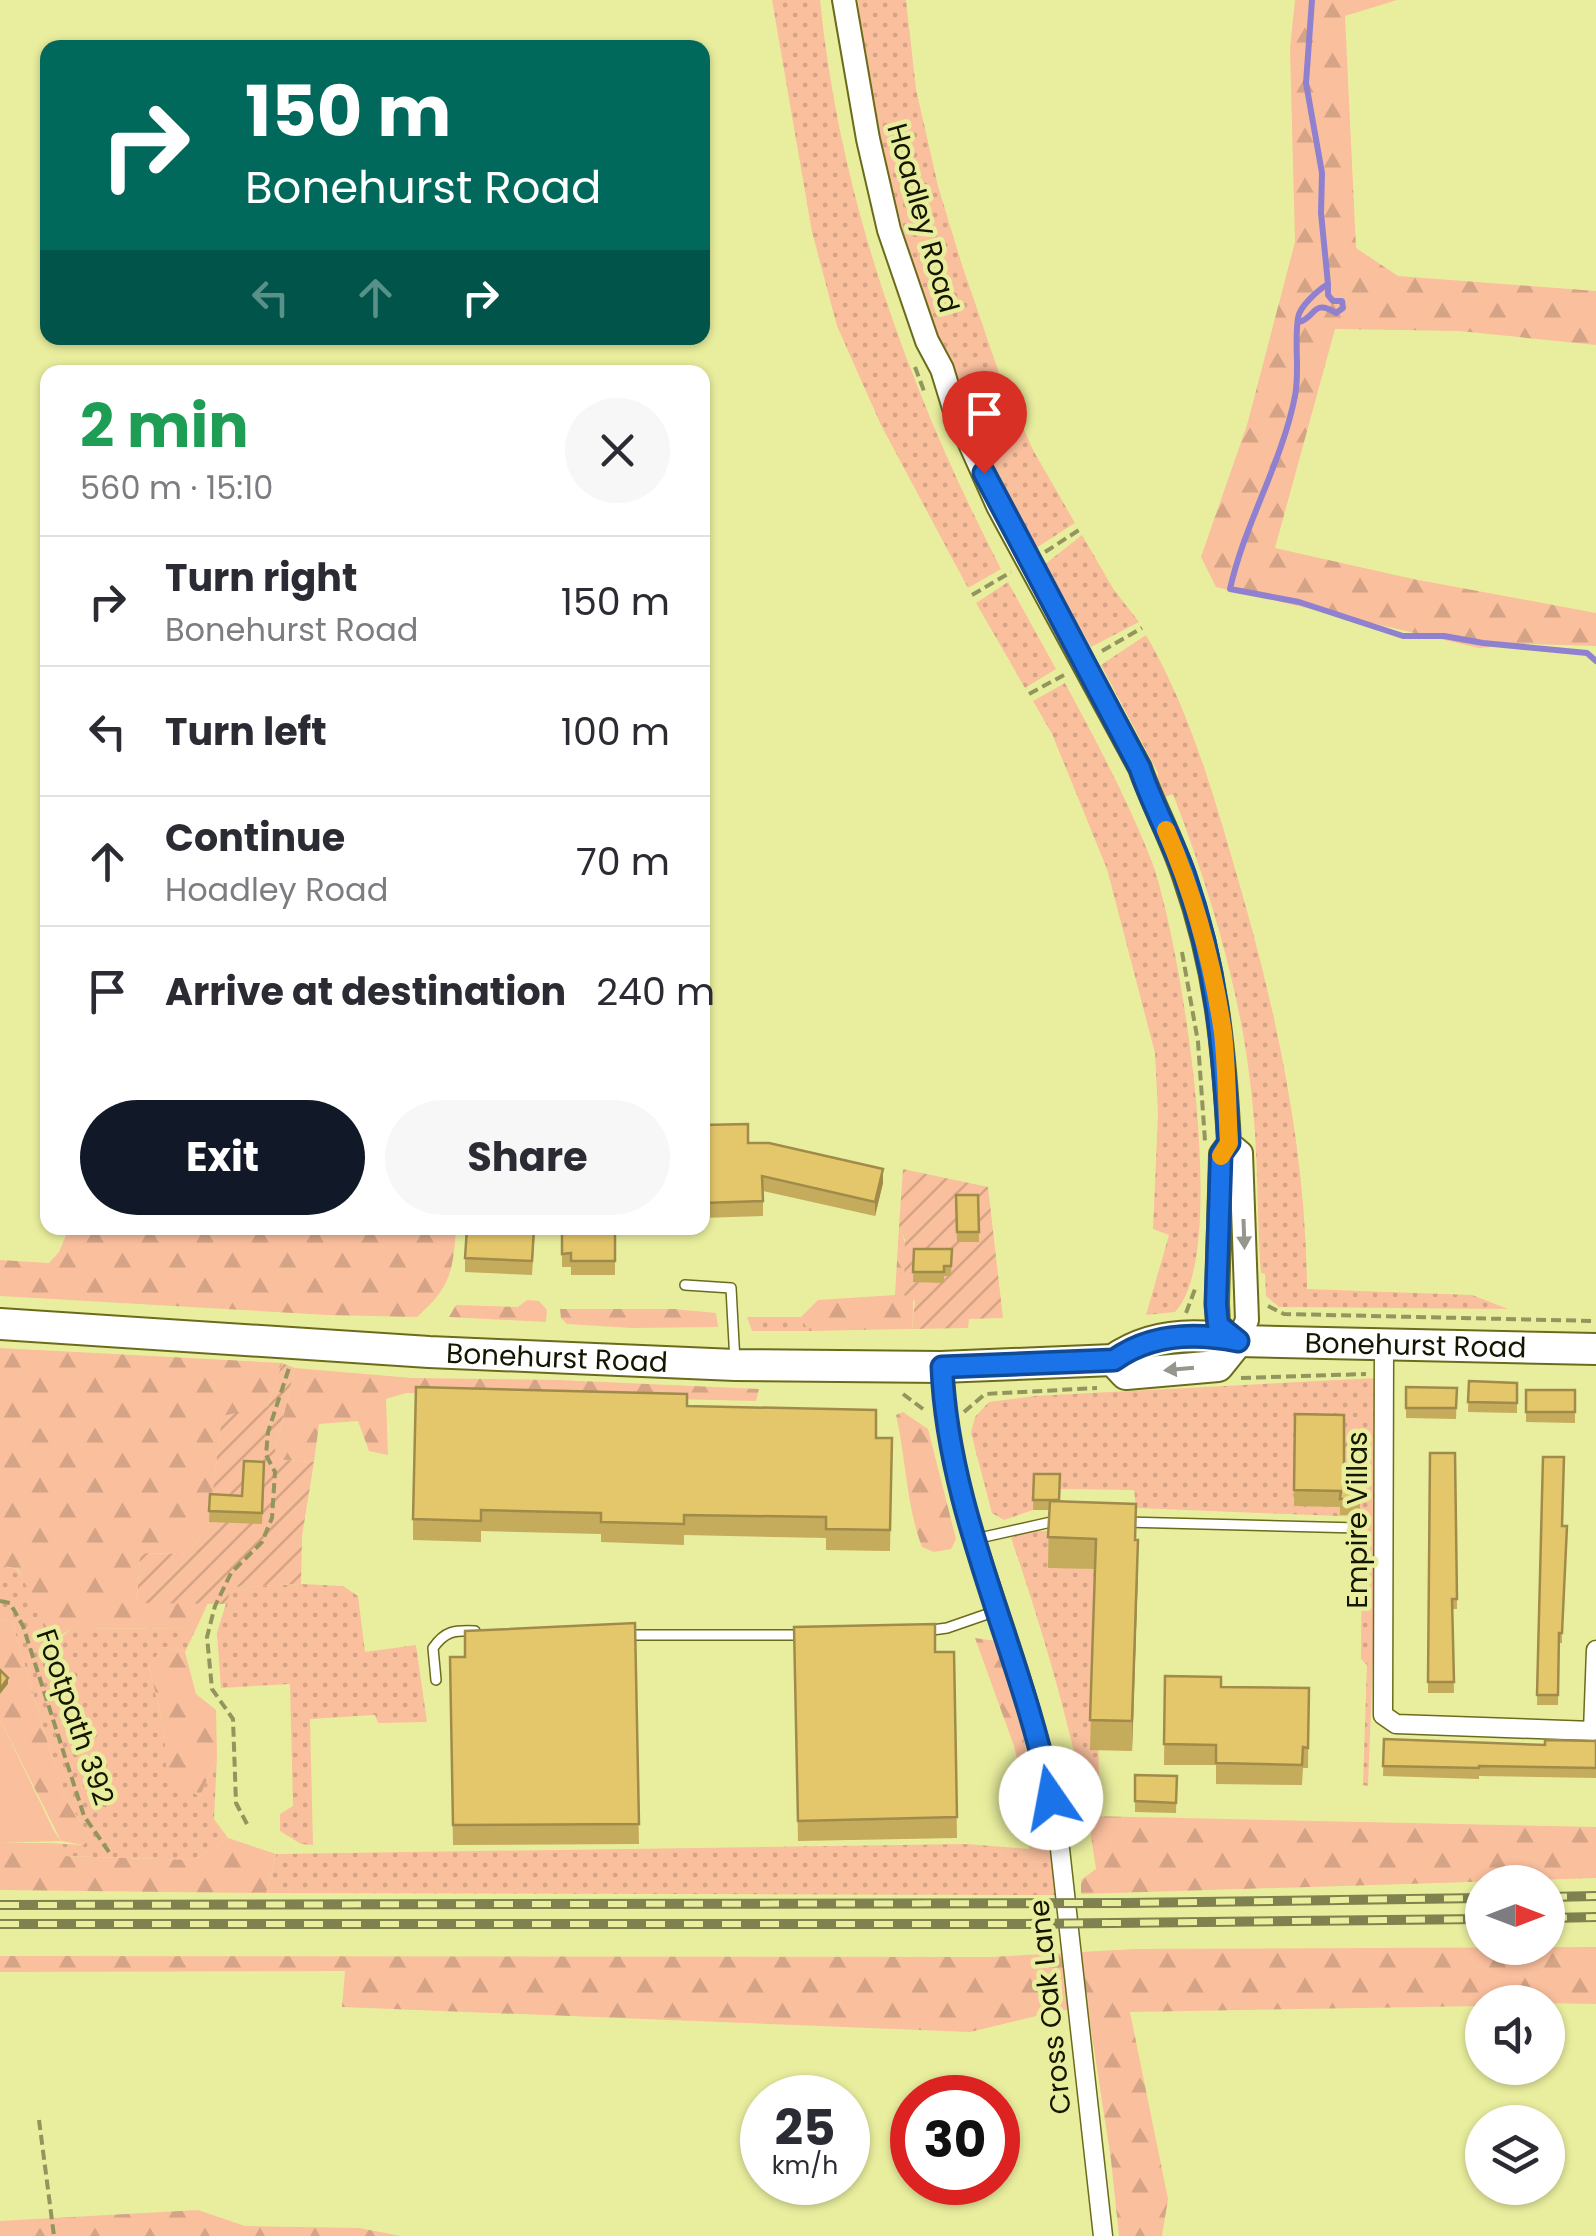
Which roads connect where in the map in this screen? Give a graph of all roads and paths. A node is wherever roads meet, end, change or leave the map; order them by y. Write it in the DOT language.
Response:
graph roads {
  1 [pos="844,0"];
  2 [pos="915,368"];
  3 [pos="929,403"];
  4 [pos="1180,939"];
  5 [pos="1205,1149"];
  6 [pos="685,1285"];
  7 [pos="1195,1289"];
  8 [pos="1263,1301"];
  9 [pos="1182,1320"];
  10 [pos="1596,1321"];
  11 [pos="0,1324"];
  12 [pos="1238,1341"];
  13 [pos="293,1344"];
  14 [pos="1596,1349"];
  15 [pos="1384,1358"];
  16 [pos="735,1365"];
  17 [pos="942,1367"];
  18 [pos="1108,1374"];
  19 [pos="1229,1379"];
  20 [pos="964,1412"];
  21 [pos="1066,1520"];
  22 [pos="1120,1522"];
  23 [pos="1358,1528"];
  24 [pos="975,1539"];
  25 [pos="0,1601"];
  26 [pos="999,1610"];
  27 [pos="488,1632"];
  28 [pos="912,1632"];
  29 [pos="616,1635"];
  30 [pos="815,1635"];
  31 [pos="1596,1650"];
  32 [pos="436,1680"];
  33 [pos="1595,1733"];
  34 [pos="247,1824"];
  35 [pos="109,1852"];
  36 [pos="39,2120"];
  37 [pos="54,2236"];
  38 [pos="1103,2236"];
  1 -- 12 [label="street, Hoadley Road"];
  2 -- 3 [label="path"];
  4 -- 5 [label="path"];
  6 -- 16 [label="lane"];
  7 -- 9 [label="path"];
  8 -- 10 [label="path"];
  11 -- 13 [label="main road, Bonehurst Road"];
  12 -- 15 [label="main road, Bonehurst Road"];
  12 -- 18 [label="main road, Bonehurst Road"];
  13 -- 16 [label="main road, Bonehurst Road"];
  13 -- 34 [label="path"];
  14 -- 15 [label="main road, Bonehurst Road"];
  15 -- 19 [label="path"];
  15 -- 33 [label="street, Empire Villas"];
  16 -- 17 [label="main road, Bonehurst Road"];
  17 -- 18 [label="main road, Bonehurst Road"];
  17 -- 24 [label="street, Cross Oak Lane"];
  18 -- 20 [label="path"];
  21 -- 24 [label="lane"];
  22 -- 23 [label="lane"];
  24 -- 26 [label="street, Cross Oak Lane"];
  25 -- 35 [label="path, Footpath 392"];
  26 -- 28 [label="lane"];
  26 -- 38 [label="street, Cross Oak Lane"];
  27 -- 32 [label="lane"];
  29 -- 30 [label="lane"];
  31 -- 33 [label="street"];
  36 -- 37 [label="path"];
}
